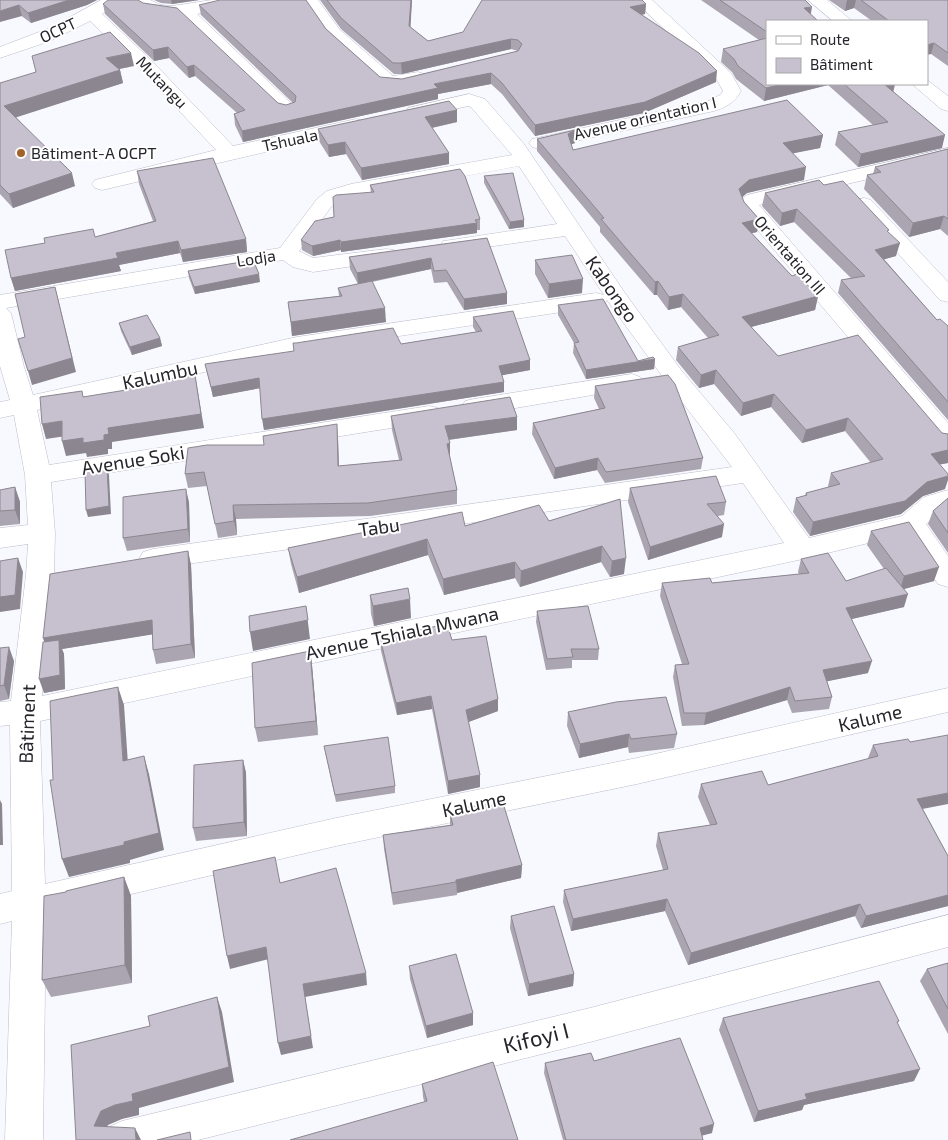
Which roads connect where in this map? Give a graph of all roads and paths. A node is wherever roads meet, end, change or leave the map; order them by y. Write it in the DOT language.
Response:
graph roads {
  1 [pos="113,0"];
  2 [pos="138,0"];
  3 [pos="234,0"];
  4 [pos="309,0"];
  5 [pos="642,0"];
  6 [pos="816,0"];
  7 [pos="183,10"];
  8 [pos="92,14"];
  9 [pos="842,20"];
  10 [pos="0,53"];
  11 [pos="439,73"];
  12 [pos="923,85"];
  13 [pos="948,105"];
  14 [pos="287,108"];
  15 [pos="398,116"];
  16 [pos="370,122"];
  17 [pos="229,153"];
  18 [pos="520,153"];
  19 [pos="948,154"];
  20 [pos="841,179"];
  21 [pos="102,184"];
  22 [pos="570,229"];
  23 [pos="286,253"];
  24 [pos="948,295"];
  25 [pos="616,297"];
  26 [pos="0,302"];
  27 [pos="0,313"];
  28 [pos="673,375"];
  29 [pos="12,407"];
  30 [pos="948,439"];
  31 [pos="748,474"];
  32 [pos="38,475"];
  33 [pos="948,499"];
  34 [pos="911,522"];
  35 [pos="42,533"];
  36 [pos="0,538"];
  37 [pos="803,549"];
  38 [pos="129,563"];
  39 [pos="948,577"];
  40 [pos="948,700"];
  41 [pos="12,713"];
  42 [pos="14,906"];
  43 [pos="948,931"];
  44 [pos="24,1140"];
  45 [pos="122,1140"];
  1 -- 8 [label="street, OCPT"];
  2 -- 7 [label="street"];
  3 -- 7 [label="street"];
  4 -- 11 [label="street"];
  5 -- 18 [label="street, Avenue orientation I"];
  6 -- 9 [label="street"];
  7 -- 14 [label="street"];
  8 -- 10 [label="street, OCPT"];
  8 -- 17 [label="street, Mutangu"];
  12 -- 13 [label="street"];
  15 -- 18 [label="street, Kabongo"];
  16 -- 17 [label="street, Tshuala"];
  17 -- 21 [label="street, Tshuala"];
  18 -- 22 [label="street, Kabongo"];
  18 -- 23 [label="street"];
  19 -- 20 [label="street, Orientation III"];
  20 -- 24 [label="street"];
  20 -- 30 [label="street, Orientation III"];
  22 -- 23 [label="street, Lodja"];
  22 -- 25 [label="street, Kabongo"];
  23 -- 26 [label="street, Lodja"];
  25 -- 28 [label="street, Kabongo"];
  25 -- 29 [label="street, Kalumbu"];
  27 -- 29 [label="street, Bâtiment"];
  28 -- 31 [label="street, Kabongo"];
  28 -- 32 [label="street, Avenue Soki"];
  29 -- 32 [label="street, Bâtiment"];
  31 -- 37 [label="street, Kabongo"];
  31 -- 38 [label="street, Tabu"];
  32 -- 35 [label="street, Bâtiment"];
  33 -- 34 [label="street"];
  34 -- 37 [label="street, Avenue Tshiala Mwana"];
  34 -- 39 [label="street"];
  35 -- 36 [label="street"];
  35 -- 41 [label="street, Bâtiment"];
  37 -- 41 [label="street, Avenue Tshiala Mwana"];
  40 -- 42 [label="street, Kalume"];
  41 -- 42 [label="street, Bâtiment"];
  42 -- 44 [label="street, Bâtiment"];
  43 -- 45 [label="street, Kifoyi I"];
}
